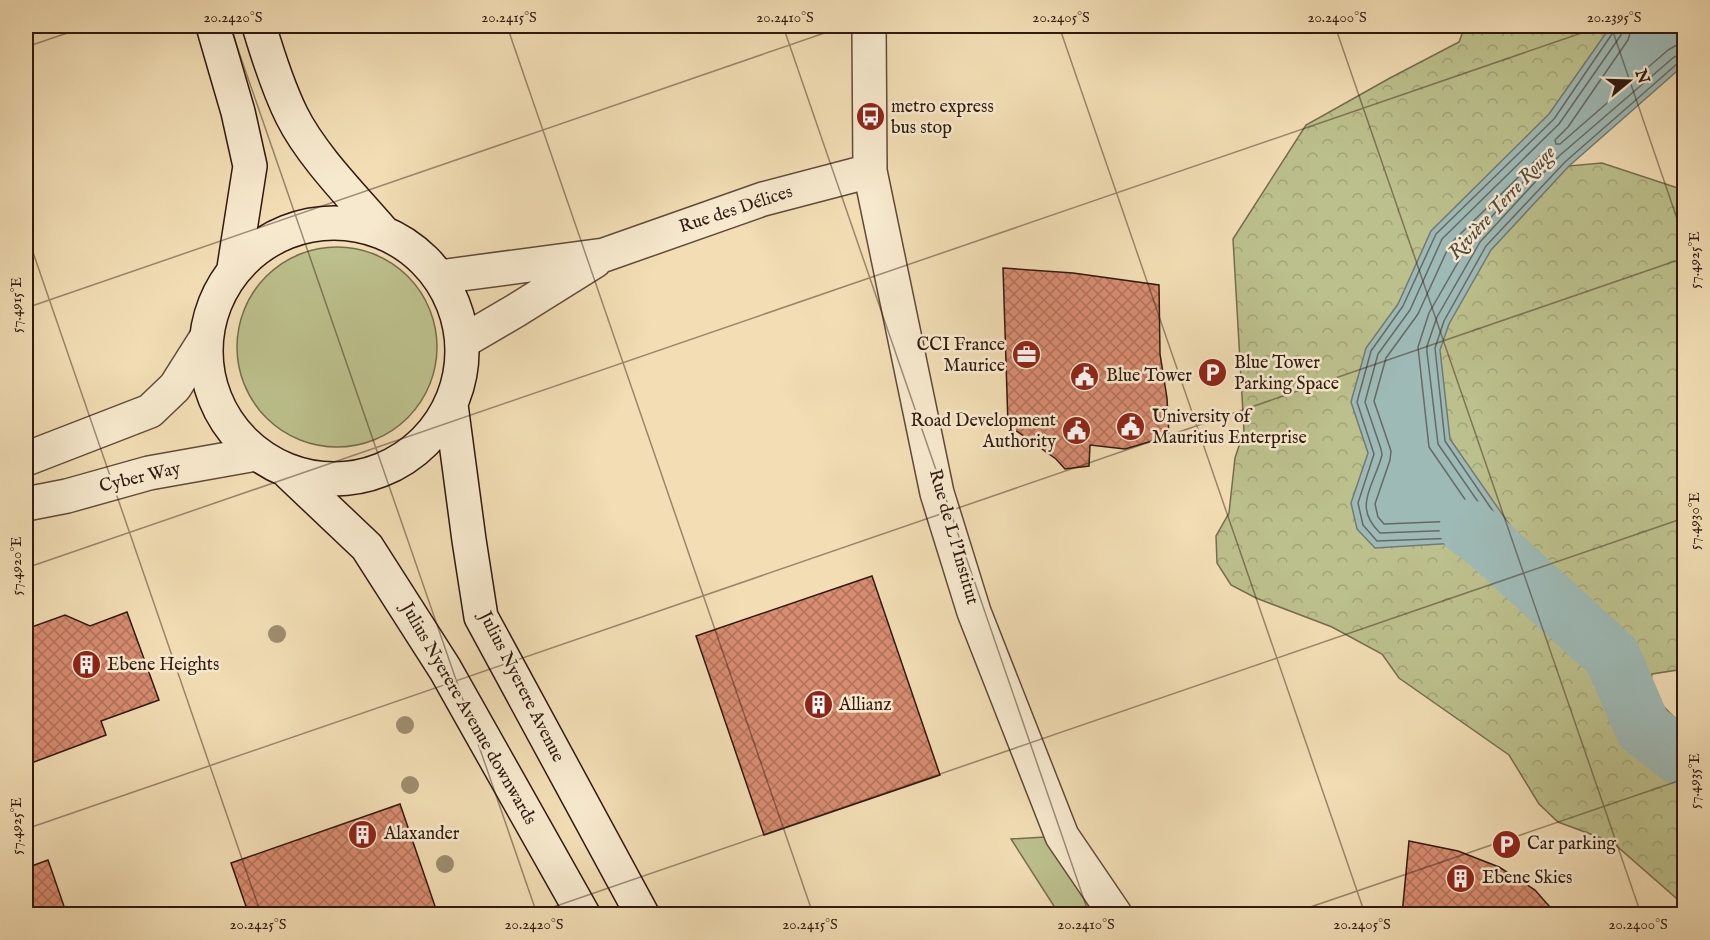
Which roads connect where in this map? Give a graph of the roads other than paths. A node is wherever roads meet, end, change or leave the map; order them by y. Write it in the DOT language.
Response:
graph roads {
  1 [pos="213,26"];
  2 [pos="259,26"];
  3 [pos="869,26"];
  4 [pos="870,171"];
  5 [pos="383,232"];
  6 [pos="604,255"];
  7 [pos="234,268"];
  8 [pos="439,277"];
  9 [pos="206,338"];
  10 [pos="462,342"];
  11 [pos="451,405"];
  12 [pos="256,454"];
  13 [pos="26,459"];
  14 [pos="289,473"];
  15 [pos="26,504"];
  16 [pos="583,915"];
  17 [pos="642,915"];
  18 [pos="1115,915"];
  1 -- 7 [label="main road"];
  2 -- 5 [label="main road"];
  3 -- 4 [label="main road, Rue de L l'Institut"];
  4 -- 6 [label="main road, Rue des Délices"];
  4 -- 18 [label="main road, Rue de L l'Institut"];
  5 -- 7 [label="main road"];
  5 -- 8 [label="main road"];
  6 -- 8 [label="main road, Rue des Délices"];
  6 -- 10 [label="main road, Rue des Délices"];
  7 -- 9 [label="main road"];
  8 -- 10 [label="main road"];
  9 -- 12 [label="main road"];
  9 -- 13 [label="main road"];
  10 -- 11 [label="main road"];
  11 -- 14 [label="main road"];
  11 -- 17 [label="main road, Julius Nyerere Avenue"];
  12 -- 14 [label="main road"];
  12 -- 15 [label="main road, Cyber Way"];
  14 -- 16 [label="main road, Julius Nyerere Avenue downwards"];
}
